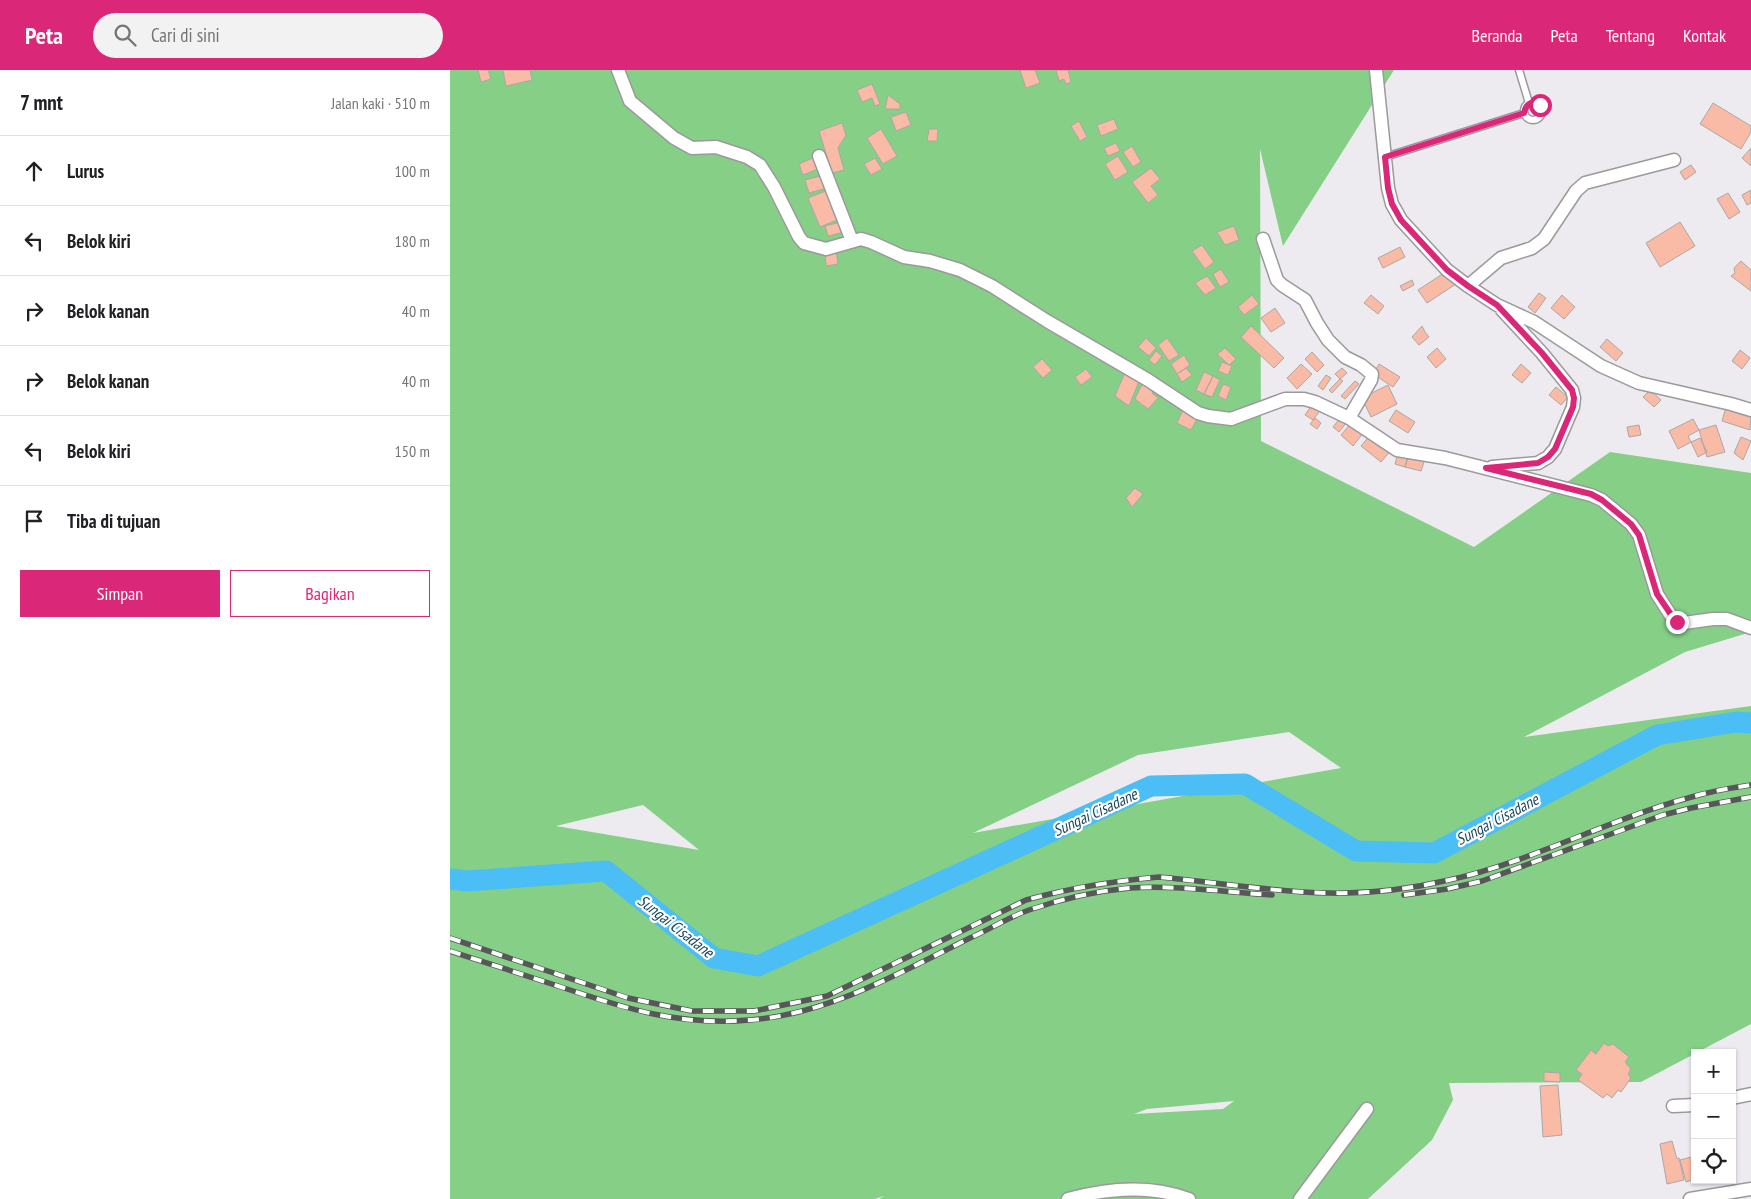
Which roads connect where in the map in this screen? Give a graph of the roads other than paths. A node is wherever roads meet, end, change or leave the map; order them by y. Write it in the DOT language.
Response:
graph roads {
  1 [pos="618,70"];
  2 [pos="1376,70"];
  3 [pos="1519,70"];
  4 [pos="1529,103"];
  5 [pos="1524,113"];
  6 [pos="820,156"];
  7 [pos="1385,157"];
  8 [pos="1674,160"];
  9 [pos="1263,239"];
  10 [pos="852,241"];
  11 [pos="1468,286"];
  12 [pos="1497,305"];
  13 [pos="1751,410"];
  14 [pos="1349,418"];
  15 [pos="1486,468"];
  16 [pos="1751,628"];
  17 [pos="1751,1094"];
  18 [pos="1736,1097"];
  19 [pos="1691,1105"];
  20 [pos="1673,1106"];
  21 [pos="1367,1109"];
  22 [pos="1751,1189"];
  23 [pos="1068,1199"];
  24 [pos="1189,1199"];
  25 [pos="1300,1199"];
  26 [pos="1690,1199"];
  1 -- 10 [label="street"];
  2 -- 7 [label="street"];
  3 -- 4 [label="lane"];
  4 -- 5 [label="lane"];
  4 -- 5 [label="lane"];
  5 -- 7 [label="lane"];
  6 -- 10 [label="street"];
  7 -- 11 [label="street"];
  8 -- 11 [label="street"];
  9 -- 14 [label="street"];
  10 -- 14 [label="street"];
  11 -- 12 [label="street"];
  12 -- 13 [label="street"];
  12 -- 15 [label="street"];
  14 -- 15 [label="street"];
  15 -- 16 [label="street"];
  17 -- 18 [label="street"];
  19 -- 20 [label="street"];
  21 -- 25 [label="street"];
  22 -- 26 [label="street"];
  23 -- 24 [label="street"];
}
